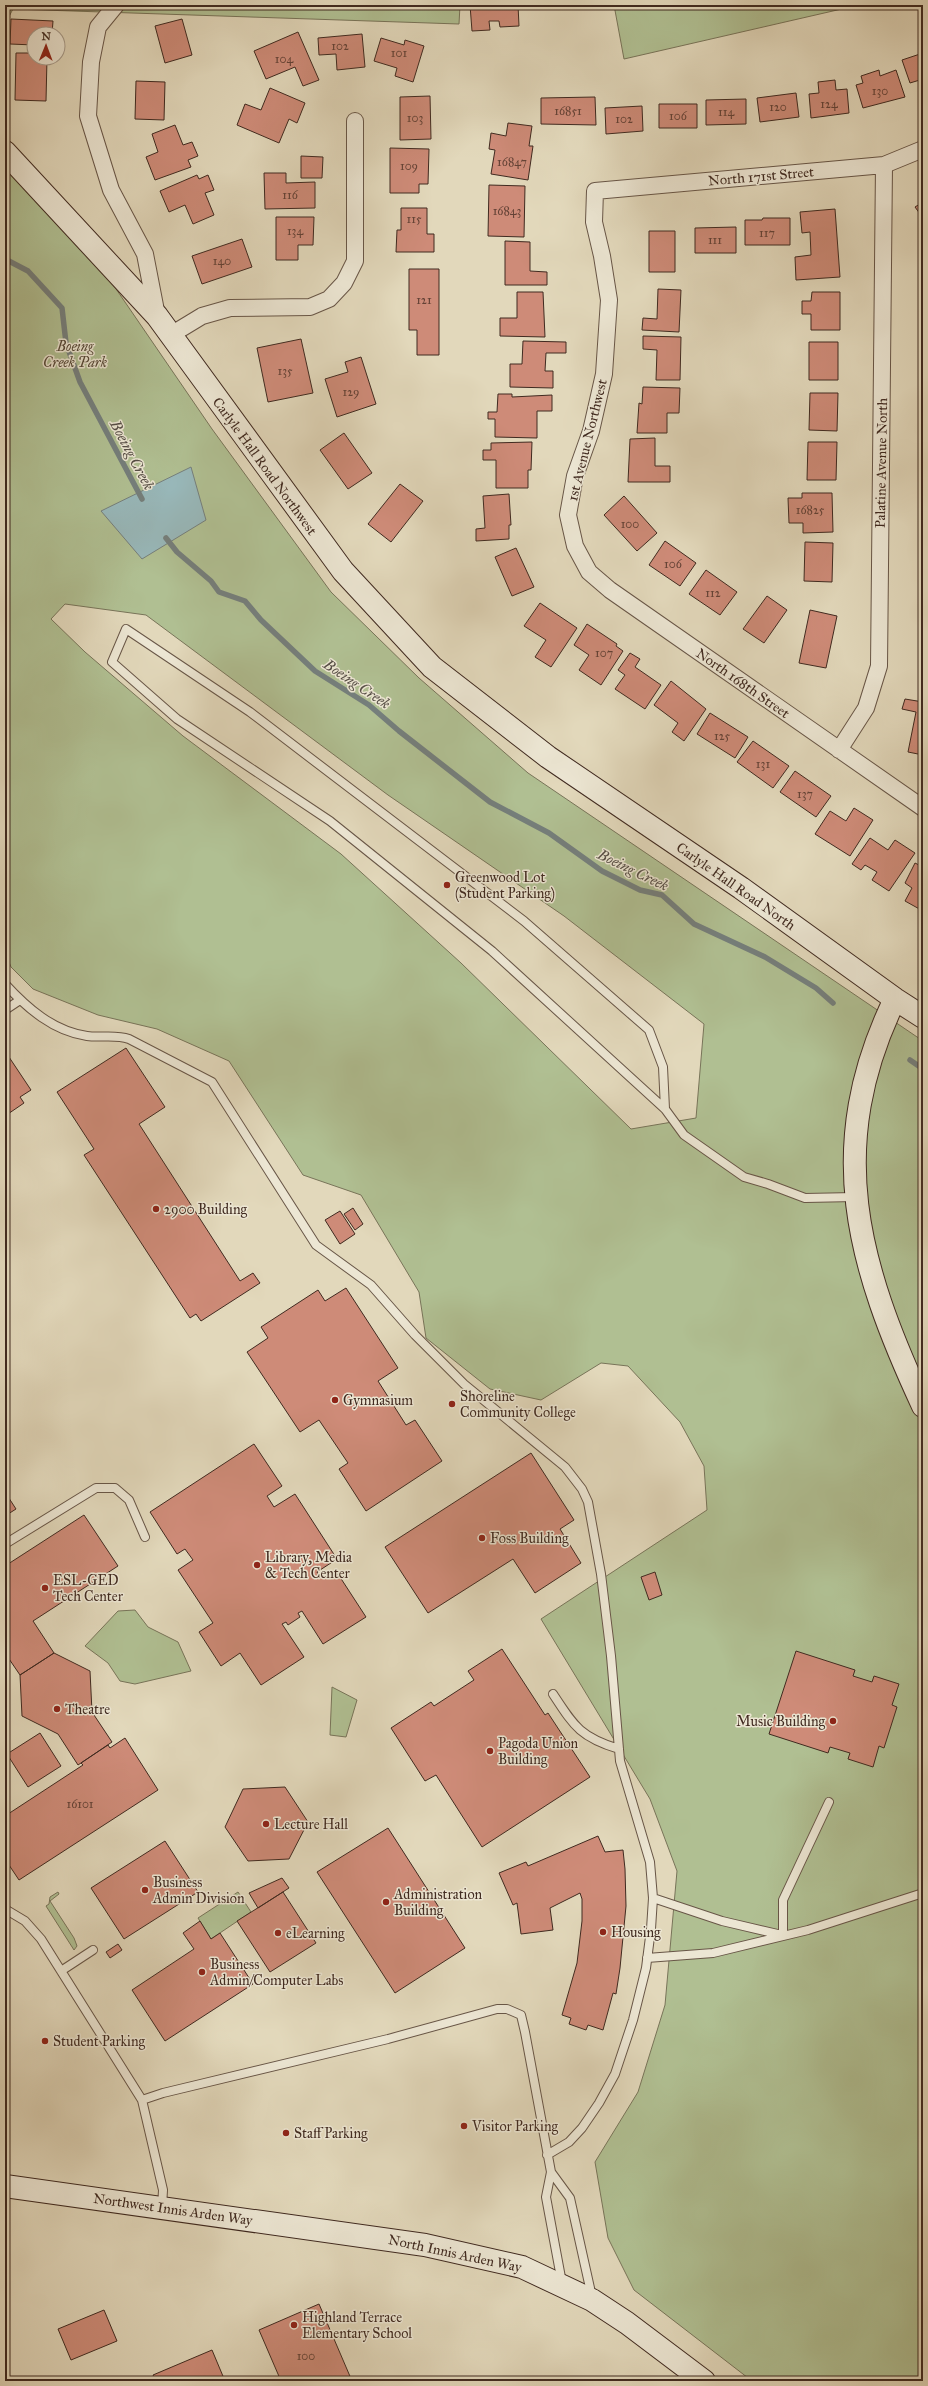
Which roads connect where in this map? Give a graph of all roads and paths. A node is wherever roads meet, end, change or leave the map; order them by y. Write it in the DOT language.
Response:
graph roads {
  1 [pos="116,5"];
  2 [pos="355,121"];
  3 [pos="923,149"];
  4 [pos="5,152"];
  5 [pos="884,165"];
  6 [pos="595,191"];
  7 [pos="157,316"];
  8 [pos="169,336"];
  9 [pos="575,546"];
  10 [pos="839,750"];
  11 [pos="548,757"];
  12 [pos="923,808"];
  13 [pos="5,984"];
  14 [pos="895,999"];
  15 [pos="20,1000"];
  16 [pos="5,1010"];
  17 [pos="923,1017"];
  18 [pos="664,1109"];
  19 [pos="855,1197"];
  20 [pos="923,1406"];
  21 [pos="146,1537"];
  22 [pos="5,1544"];
  23 [pos="553,1694"];
  24 [pos="618,1749"];
  25 [pos="829,1802"];
  26 [pos="923,1893"];
  27 [pos="653,1898"];
  28 [pos="5,1909"];
  29 [pos="783,1935"];
  30 [pos="93,1950"];
  31 [pos="647,1958"];
  32 [pos="61,1971"];
  33 [pos="142,2100"];
  34 [pos="547,2156"];
  35 [pos="551,2172"];
  36 [pos="5,2186"];
  37 [pos="162,2208"];
  38 [pos="341,2232"];
  39 [pos="562,2284"];
  40 [pos="592,2300"];
  41 [pos="627,2323"];
  42 [pos="681,2381"];
  43 [pos="704,2381"];
  1 -- 7 [label="street"];
  2 -- 8 [label="street"];
  3 -- 5 [label="street, North 171st Street"];
  4 -- 7 [label="street, Carlyle Hall Road Northwest"];
  5 -- 6 [label="street, North 171st Street"];
  5 -- 10 [label="street, Palatine Avenue North"];
  6 -- 9 [label="street, 1st Avenue Northwest"];
  7 -- 8 [label="street, Carlyle Hall Road Northwest"];
  8 -- 11 [label="street, Carlyle Hall Road Northwest"];
  9 -- 10 [label="street, North 168th Street"];
  10 -- 12 [label="street, North 168th Street"];
  11 -- 14 [label="street, Carlyle Hall Road North"];
  13 -- 15 [label="lane"];
  14 -- 17 [label="street, Carlyle Hall Road North"];
  14 -- 19 [label="street"];
  15 -- 16 [label="lane"];
  15 -- 24 [label="lane"];
  18 -- 18 [label="lane"];
  18 -- 19 [label="lane"];
  19 -- 20 [label="street"];
  21 -- 22 [label="lane"];
  23 -- 24 [label="lane"];
  24 -- 27 [label="lane"];
  25 -- 29 [label="lane"];
  26 -- 29 [label="lane"];
  27 -- 29 [label="lane"];
  27 -- 31 [label="lane"];
  28 -- 32 [label="lane"];
  29 -- 31 [label="lane"];
  30 -- 32 [label="lane"];
  31 -- 34 [label="lane"];
  32 -- 33 [label="lane"];
  33 -- 34 [label="lane"];
  33 -- 37 [label="lane"];
  34 -- 35 [label="lane"];
  35 -- 39 [label="lane"];
  35 -- 40 [label="lane"];
  36 -- 37 [label="street, Northwest Innis Arden Way"];
  37 -- 38 [label="street, Northwest Innis Arden Way"];
  38 -- 39 [label="street, North Innis Arden Way"];
  39 -- 40 [label="street, North Innis Arden Way"];
  40 -- 41 [label="street, North Innis Arden Way"];
  41 -- 42 [label="street, North Innis Arden Way"];
  41 -- 43 [label="street, North Innis Arden Way"];
}
